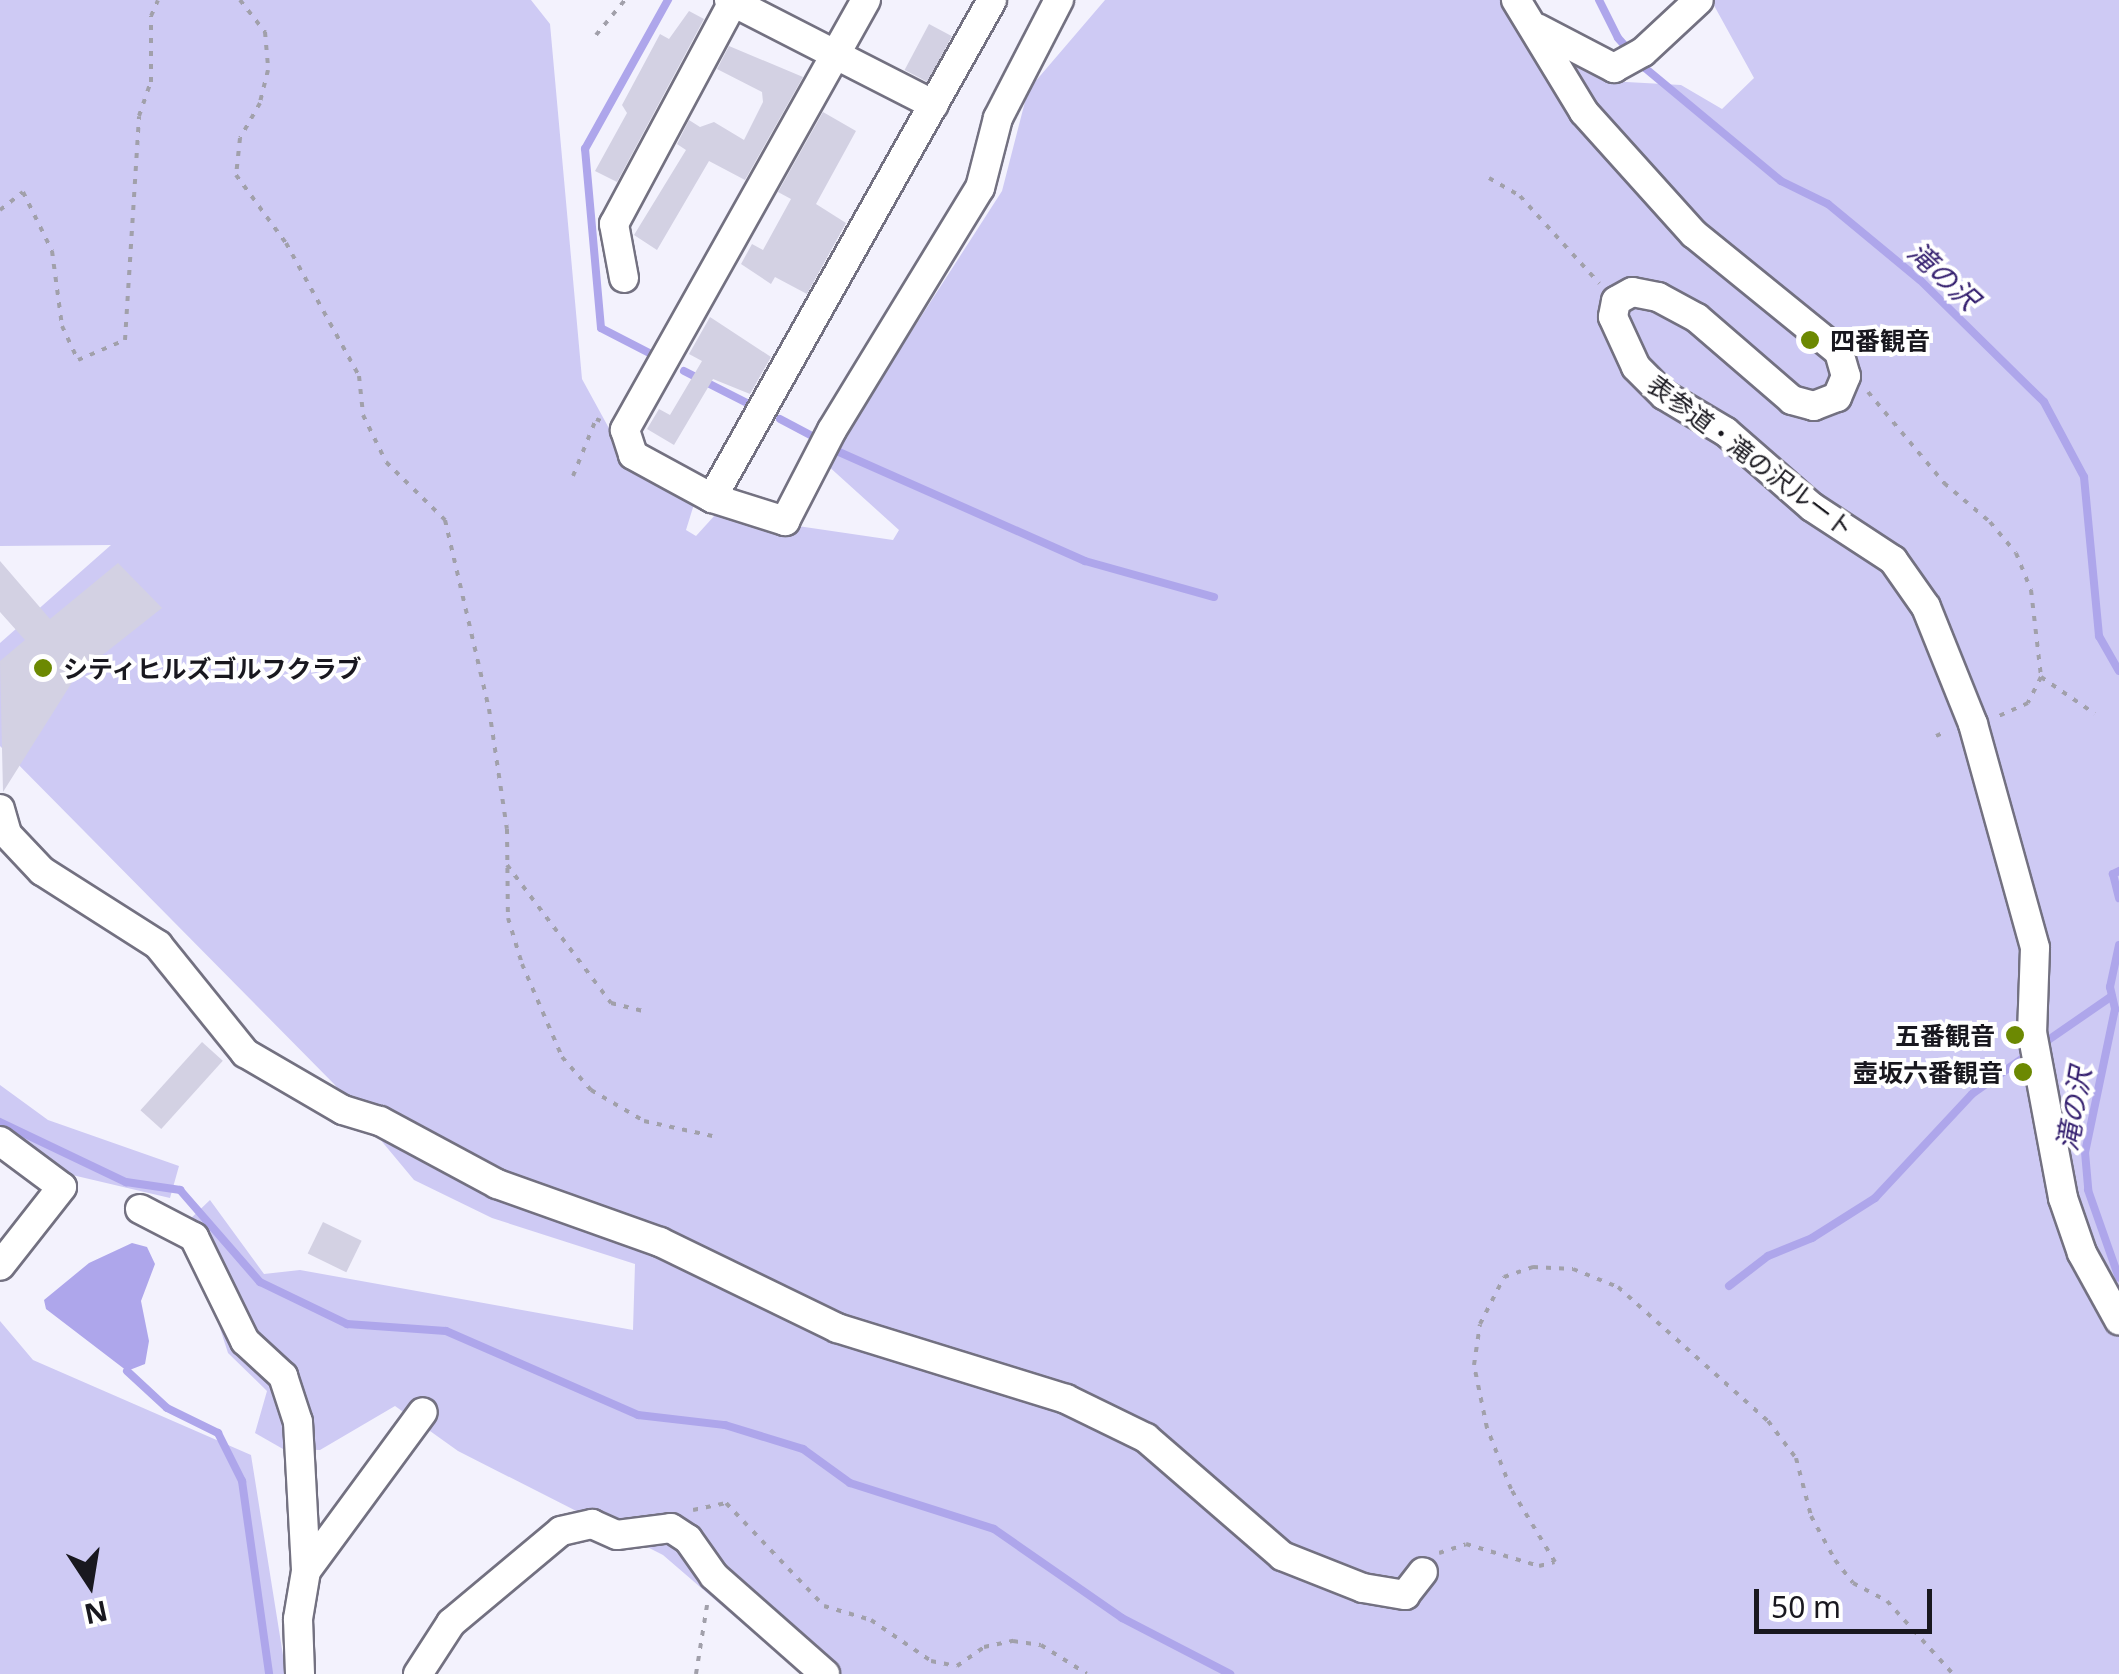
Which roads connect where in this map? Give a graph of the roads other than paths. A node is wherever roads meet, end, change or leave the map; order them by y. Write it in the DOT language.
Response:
graph roads {
  1 [pos="866,0"];
  2 [pos="992,0"];
  3 [pos="1059,0"];
  4 [pos="1516,0"];
  5 [pos="1699,0"];
  6 [pos="732,1"];
  7 [pos="1532,24"];
  8 [pos="834,58"];
  9 [pos="934,105"];
  10 [pos="624,278"];
  11 [pos="712,498"];
  12 [pos="0,809"];
  13 [pos="0,1141"];
  14 [pos="140,1209"];
  15 [pos="0,1266"];
  16 [pos="2119,1320"];
  17 [pos="423,1412"];
  18 [pos="306,1571"];
  19 [pos="1423,1572"];
  20 [pos="300,1674"];
  21 [pos="418,1674"];
  22 [pos="825,1674"];
  1 -- 8 [label="street"];
  2 -- 9 [label="street"];
  3 -- 11 [label="street"];
  4 -- 7 [label="street"];
  5 -- 7 [label="street"];
  6 -- 8 [label="street"];
  6 -- 10 [label="street"];
  7 -- 16 [label="street, 表参道・滝の沢ルート"];
  8 -- 9 [label="street"];
  8 -- 11 [label="street"];
  9 -- 11 [label="street"];
  12 -- 19 [label="street"];
  13 -- 15 [label="street"];
  14 -- 18 [label="street"];
  17 -- 18 [label="street"];
  18 -- 20 [label="street"];
  21 -- 22 [label="street"];
}
